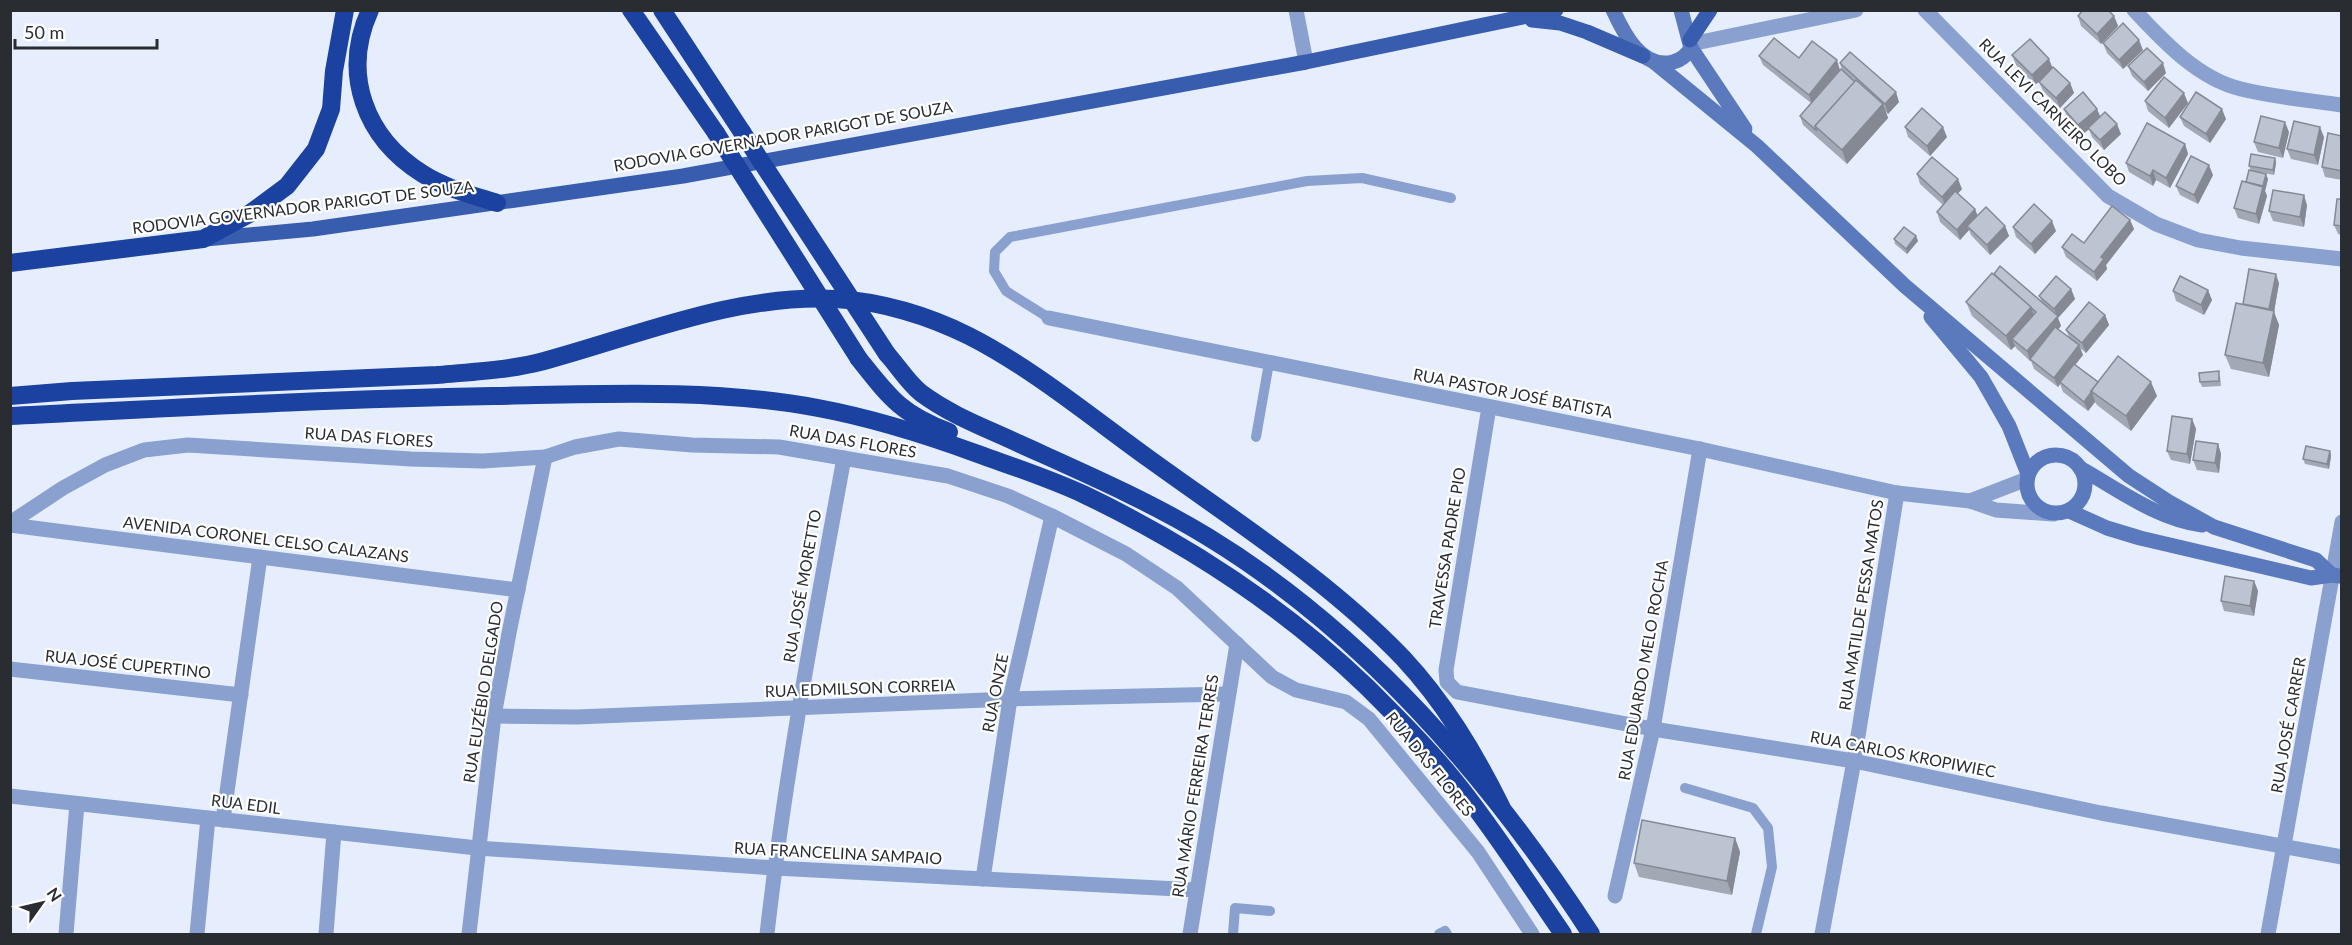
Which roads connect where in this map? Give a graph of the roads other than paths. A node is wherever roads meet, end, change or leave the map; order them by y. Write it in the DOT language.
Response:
graph roads {
  1 [pos="345,10"];
  2 [pos="370,10"];
  3 [pos="631,10"];
  4 [pos="662,10"];
  5 [pos="1296,10"];
  6 [pos="1557,10"];
  7 [pos="1613,10"];
  8 [pos="1681,10"];
  9 [pos="1710,10"];
  10 [pos="1856,10"];
  11 [pos="1925,10"];
  12 [pos="2134,10"];
  13 [pos="1523,14"];
  14 [pos="1691,44"];
  15 [pos="1649,59"];
  16 [pos="1306,62"];
  17 [pos="2342,105"];
  18 [pos="1757,146"];
  19 [pos="1451,198"];
  20 [pos="497,203"];
  21 [pos="194,240"];
  22 [pos="2342,259"];
  23 [pos="10,263"];
  24 [pos="1905,286"];
  25 [pos="1049,318"];
  26 [pos="1269,363"];
  27 [pos="10,396"];
  28 [pos="1489,407"];
  29 [pos="10,416"];
  30 [pos="1256,437"];
  31 [pos="2083,437"];
  32 [pos="1700,449"];
  33 [pos="545,457"];
  34 [pos="2067,457"];
  35 [pos="844,458"];
  36 [pos="2080,468"];
  37 [pos="2028,476"];
  38 [pos="1081,493"];
  39 [pos="1897,494"];
  40 [pos="1970,501"];
  41 [pos="2069,511"];
  42 [pos="2053,514"];
  43 [pos="1052,516"];
  44 [pos="2342,522"];
  45 [pos="10,524"];
  46 [pos="2214,527"];
  47 [pos="260,557"];
  48 [pos="2337,576"];
  49 [pos="518,590"];
  50 [pos="1237,644"];
  51 [pos="10,669"];
  52 [pos="1457,692"];
  53 [pos="1228,694"];
  54 [pos="241,695"];
  55 [pos="1010,699"];
  56 [pos="798,708"];
  57 [pos="494,716"];
  58 [pos="1653,729"];
  59 [pos="1854,760"];
  60 [pos="1685,788"];
  61 [pos="10,796"];
  62 [pos="77,804"];
  63 [pos="1501,806"];
  64 [pos="216,819"];
  65 [pos="334,832"];
  66 [pos="2285,847"];
  67 [pos="477,848"];
  68 [pos="2342,857"];
  69 [pos="774,868"];
  70 [pos="983,879"];
  71 [pos="1197,890"];
  72 [pos="1615,896"];
  73 [pos="1270,911"];
  74 [pos="66,934"];
  75 [pos="196,934"];
  76 [pos="326,934"];
  77 [pos="469,934"];
  78 [pos="767,934"];
  79 [pos="1190,934"];
  80 [pos="1233,934"];
  81 [pos="1439,934"];
  82 [pos="1447,934"];
  83 [pos="1532,934"];
  84 [pos="1563,934"];
  85 [pos="1591,934"];
  86 [pos="1756,934"];
  87 [pos="1822,934"];
  88 [pos="2268,934"];
  1 -- 21 [label="highway"];
  2 -- 20 [label="highway"];
  3 -- 38 [label="highway, bridge"];
  4 -- 63 [label="highway, bridge"];
  5 -- 16 [label="street"];
  6 -- 13 [label="main road, RODOVIA GOVERNADOR PARIGOT DE SOUZA"];
  7 -- 15 [label="street"];
  8 -- 14 [label="street"];
  9 -- 14 [label="main road"];
  10 -- 14 [label="street"];
  11 -- 22 [label="street, RUA LEVI CARNEIRO LOBO"];
  12 -- 17 [label="street"];
  13 -- 15 [label="main road"];
  13 -- 16 [label="main road, RODOVIA GOVERNADOR PARIGOT DE SOUZA"];
  14 -- 15 [label="street"];
  14 -- 18 [label="street"];
  15 -- 18 [label="street"];
  16 -- 20 [label="main road, RODOVIA GOVERNADOR PARIGOT DE SOUZA"];
  18 -- 24 [label="street"];
  19 -- 25 [label="lane"];
  20 -- 21 [label="main road, RODOVIA GOVERNADOR PARIGOT DE SOUZA"];
  21 -- 23 [label="highway, RODOVIA GOVERNADOR PARIGOT DE SOUZA"];
  24 -- 31 [label="street"];
  24 -- 37 [label="street"];
  25 -- 26 [label="street, RUA PASTOR JOSÉ BATISTA"];
  26 -- 28 [label="street, RUA PASTOR JOSÉ BATISTA"];
  26 -- 30 [label="lane"];
  27 -- 63 [label="highway"];
  28 -- 32 [label="street, RUA PASTOR JOSÉ BATISTA"];
  28 -- 52 [label="street, TRAVESSA PADRE PIO"];
  29 -- 38 [label="highway"];
  31 -- 34 [label="street"];
  31 -- 46 [label="street"];
  32 -- 39 [label="street, RUA PASTOR JOSÉ BATISTA"];
  32 -- 58 [label="street, RUA EDUARDO MELO ROCHA"];
  33 -- 35 [label="street, RUA DAS FLORES"];
  33 -- 45 [label="street, RUA DAS FLORES"];
  33 -- 49 [label="street, RUA EUZÉBIO DELGADO"];
  34 -- 36 [label="street"];
  34 -- 37 [label="street"];
  35 -- 43 [label="street, RUA DAS FLORES"];
  35 -- 56 [label="street, RUA JOSÉ MORETTO"];
  36 -- 41 [label="street"];
  36 -- 46 [label="street"];
  37 -- 40 [label="street, RUA PASTOR JOSÉ BATISTA"];
  37 -- 42 [label="street"];
  38 -- 84 [label="highway"];
  39 -- 40 [label="street, RUA PASTOR JOSÉ BATISTA"];
  39 -- 59 [label="street, RUA MATILDE PESSA MATOS"];
  40 -- 42 [label="street, RUA PASTOR JOSÉ BATISTA"];
  41 -- 42 [label="street"];
  41 -- 48 [label="street"];
  43 -- 50 [label="street, RUA DAS FLORES"];
  43 -- 55 [label="street, RUA ONZE"];
  44 -- 48 [label="street, RUA JOSÉ CARRER"];
  45 -- 47 [label="street, AVENIDA CORONEL CELSO CALAZANS"];
  46 -- 48 [label="street"];
  47 -- 49 [label="street, AVENIDA CORONEL CELSO CALAZANS"];
  47 -- 54 [label="street"];
  48 -- 66 [label="street, RUA JOSÉ CARRER"];
  49 -- 57 [label="street, RUA EUZÉBIO DELGADO"];
  50 -- 53 [label="street, RUA MÁRIO FERREIRA TERRES"];
  50 -- 83 [label="street, RUA DAS FLORES"];
  51 -- 54 [label="street, RUA JOSÉ CUPERTINO"];
  52 -- 58 [label="street, RUA CARLOS KROPIWIEC"];
  53 -- 55 [label="street, RUA EDMILSON CORREIA"];
  53 -- 71 [label="street, RUA MÁRIO FERREIRA TERRES"];
  54 -- 64 [label="street"];
  55 -- 56 [label="street, RUA EDMILSON CORREIA"];
  55 -- 70 [label="street, RUA ONZE"];
  56 -- 57 [label="street, RUA EDMILSON CORREIA"];
  56 -- 69 [label="street, RUA JOSÉ MORETTO"];
  57 -- 67 [label="street, RUA EUZÉBIO DELGADO"];
  58 -- 59 [label="street, RUA CARLOS KROPIWIEC"];
  58 -- 72 [label="street, RUA EDUARDO MELO ROCHA"];
  59 -- 66 [label="street, RUA CARLOS KROPIWIEC"];
  59 -- 87 [label="street, RUA MATILDE PESSA MATOS"];
  60 -- 86 [label="lane"];
  61 -- 62 [label="street, RUA EDIL"];
  62 -- 64 [label="street, RUA EDIL"];
  62 -- 74 [label="street"];
  63 -- 85 [label="highway"];
  64 -- 65 [label="street, RUA EDIL"];
  64 -- 75 [label="street"];
  65 -- 67 [label="street, RUA EDIL"];
  65 -- 76 [label="street"];
  66 -- 68 [label="street, RUA CARLOS KROPIWIEC"];
  66 -- 88 [label="street, RUA JOSÉ CARRER"];
  67 -- 69 [label="street, RUA FRANCELINA SAMPAIO"];
  67 -- 77 [label="street, RUA EUZÉBIO DELGADO"];
  69 -- 70 [label="street, RUA FRANCELINA SAMPAIO"];
  69 -- 78 [label="street, RUA JOSÉ MORETTO"];
  70 -- 71 [label="street, RUA FRANCELINA SAMPAIO"];
  71 -- 79 [label="street, RUA MÁRIO FERREIRA TERRES"];
  73 -- 80 [label="lane"];
  81 -- 82 [label="lane"];
}
